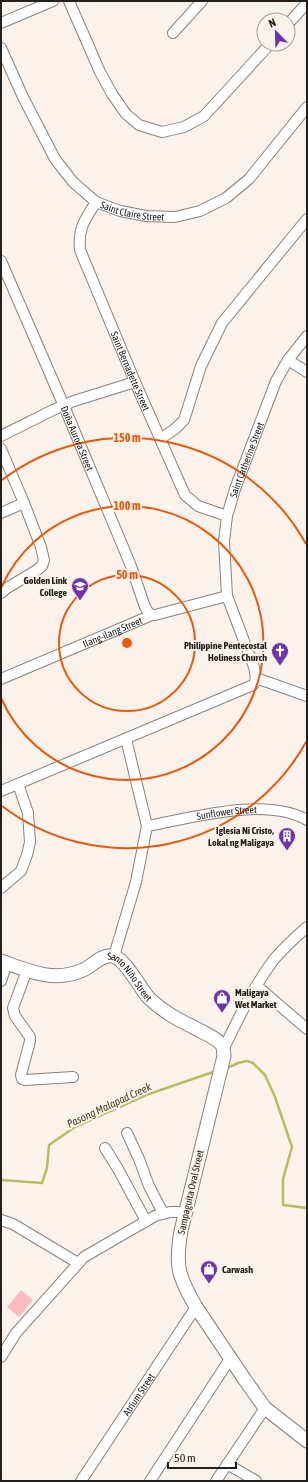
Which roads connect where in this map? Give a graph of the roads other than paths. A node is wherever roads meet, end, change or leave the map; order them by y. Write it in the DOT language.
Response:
graph roads {
  1 [pos="53,1"];
  2 [pos="69,1"];
  3 [pos="202,1"];
  4 [pos="307,3"];
  5 [pos="296,15"];
  6 [pos="1,24"];
  7 [pos="173,34"];
  8 [pos="1,48"];
  9 [pos="263,52"];
  10 [pos="307,107"];
  11 [pos="96,202"];
  12 [pos="307,219"];
  13 [pos="1,261"];
  14 [pos="307,336"];
  15 [pos="288,360"];
  16 [pos="307,372"];
  17 [pos="135,382"];
  18 [pos="64,406"];
  19 [pos="1,436"];
  20 [pos="160,439"];
  21 [pos="1,449"];
  22 [pos="24,504"];
  23 [pos="1,513"];
  24 [pos="227,516"];
  25 [pos="1,593"];
  26 [pos="227,596"];
  27 [pos="152,615"];
  28 [pos="256,678"];
  29 [pos="1,679"];
  30 [pos="307,696"];
  31 [pos="126,739"];
  32 [pos="18,784"];
  33 [pos="1,791"];
  34 [pos="307,820"];
  35 [pos="147,826"];
  36 [pos="1,888"];
  37 [pos="307,927"];
  38 [pos="114,956"];
  39 [pos="4,962"];
  40 [pos="27,970"];
  41 [pos="1,981"];
  42 [pos="257,986"];
  43 [pos="307,1029"];
  44 [pos="224,1048"];
  45 [pos="73,1077"];
  46 [pos="127,1134"];
  47 [pos="105,1148"];
  48 [pos="185,1212"];
  49 [pos="163,1213"];
  50 [pos="1,1220"];
  51 [pos="146,1221"];
  52 [pos="78,1263"];
  53 [pos="196,1307"];
  54 [pos="1,1357"];
  55 [pos="230,1359"];
  56 [pos="263,1411"];
  57 [pos="307,1440"];
  58 [pos="228,1464"];
  59 [pos="81,1481"];
  60 [pos="150,1481"];
  61 [pos="216,1481"];
  62 [pos="256,1481"];
  1 -- 6 [label="street"];
  2 -- 9 [label="street"];
  3 -- 7 [label="street"];
  4 -- 5 [label="street"];
  8 -- 11 [label="street, Saint Claire Street"];
  10 -- 11 [label="street, Saint Claire Street"];
  11 -- 17 [label="street, Saint Bernadette Street"];
  12 -- 20 [label="street"];
  13 -- 18 [label="street, Doña Aurora Street"];
  14 -- 15 [label="street, Saint Catherine Street"];
  15 -- 16 [label="street"];
  15 -- 24 [label="street, Saint Catherine Street"];
  17 -- 18 [label="street"];
  17 -- 20 [label="street, Saint Bernadette Street"];
  18 -- 19 [label="street"];
  18 -- 27 [label="street, Doña Aurora Street"];
  20 -- 24 [label="street, Saint Bernadette Street"];
  21 -- 22 [label="street"];
  22 -- 23 [label="street"];
  22 -- 25 [label="street"];
  24 -- 26 [label="street, Saint Catherine Street"];
  26 -- 27 [label="street, Ilang-ilang Street"];
  26 -- 28 [label="street, Saint Catherine Street"];
  27 -- 29 [label="street, Ilang-ilang Street"];
  28 -- 30 [label="street"];
  28 -- 31 [label="street"];
  31 -- 32 [label="street"];
  31 -- 35 [label="street"];
  32 -- 33 [label="street"];
  32 -- 36 [label="street"];
  34 -- 35 [label="street, Sunflower Street"];
  35 -- 38 [label="street"];
  37 -- 42 [label="street, Sampaguita Oval Street"];
  38 -- 40 [label="main road, Santo Niño Street"];
  38 -- 44 [label="main road, Santo Niño Street"];
  39 -- 40 [label="main road, Santo Niño Street"];
  39 -- 41 [label="street"];
  40 -- 45 [label="street"];
  42 -- 43 [label="street"];
  42 -- 44 [label="street, Sampaguita Oval Street"];
  44 -- 48 [label="main road, Sampaguita Oval Street"];
  46 -- 49 [label="street"];
  47 -- 51 [label="street"];
  48 -- 49 [label="street"];
  48 -- 53 [label="main road, Sampaguita Oval Street"];
  49 -- 51 [label="street"];
  50 -- 52 [label="street"];
  51 -- 52 [label="street"];
  52 -- 54 [label="street"];
  53 -- 55 [label="main road, Sampaguita Oval Street"];
  53 -- 59 [label="street, Atrium Street"];
  55 -- 56 [label="main road, Sampaguita Oval Street"];
  55 -- 60 [label="street"];
  56 -- 57 [label="main road, Sampaguita Oval Street"];
  56 -- 58 [label="street"];
  58 -- 61 [label="street"];
  58 -- 62 [label="street"];
}
